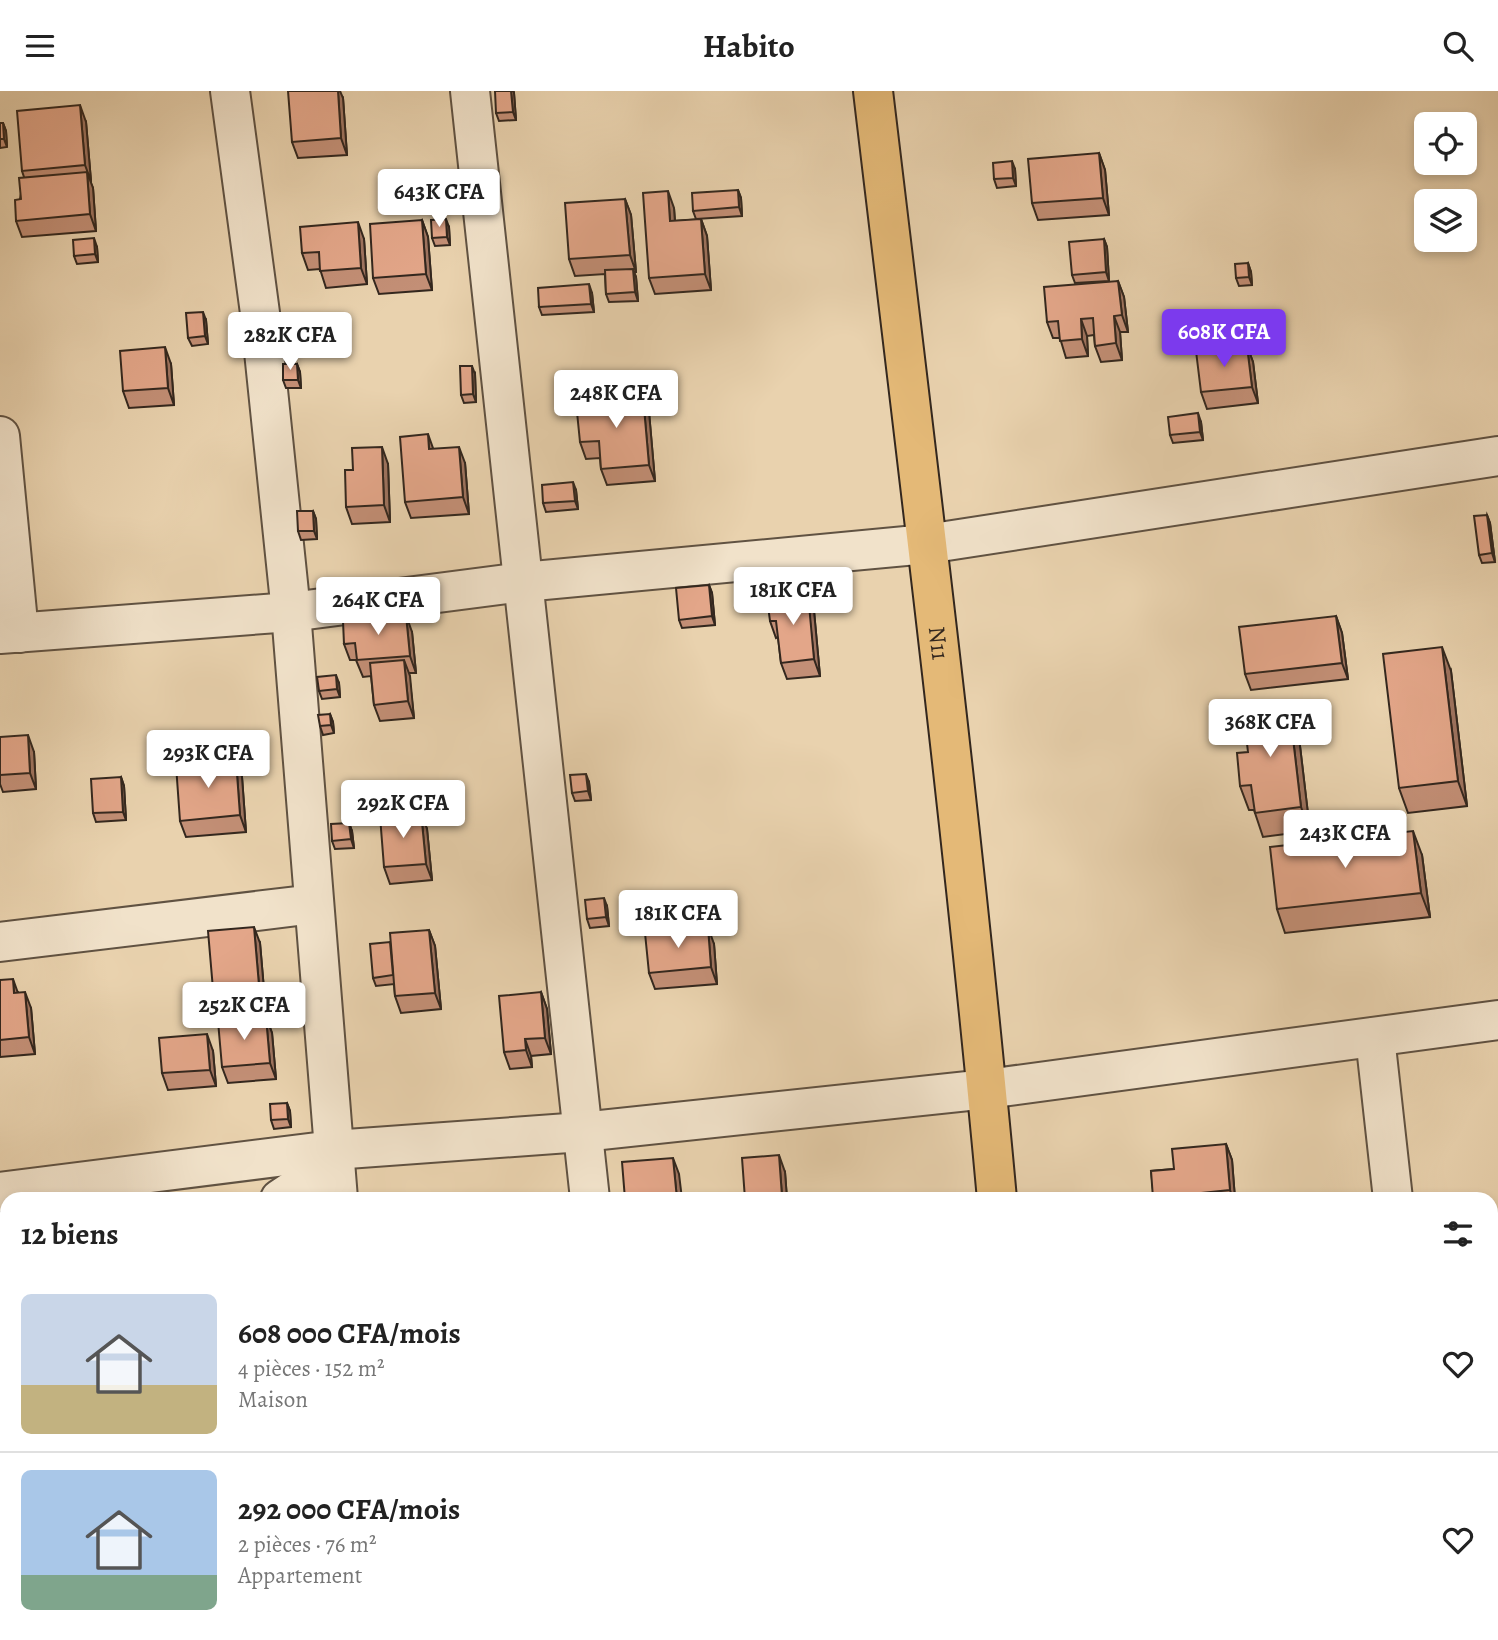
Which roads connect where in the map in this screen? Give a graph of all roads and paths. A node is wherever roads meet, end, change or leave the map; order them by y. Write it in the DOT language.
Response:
graph roads {
  1 [pos="230,91"];
  2 [pos="470,91"];
  3 [pos="873,91"];
  4 [pos="0,436"];
  5 [pos="1498,456"];
  6 [pos="927,544"];
  7 [pos="523,582"];
  8 [pos="291,612"];
  9 [pos="9,634"];
  10 [pos="314,904"];
  11 [pos="0,942"];
  12 [pos="1498,1020"];
  13 [pos="1376,1037"];
  14 [pos="987,1089"];
  15 [pos="582,1132"];
  16 [pos="335,1174"];
  17 [pos="0,1192"];
  18 [pos="290,1192"];
  19 [pos="589,1192"];
  20 [pos="996,1192"];
  21 [pos="1392,1192"];
  1 -- 8 [label="street"];
  2 -- 7 [label="street"];
  3 -- 6 [label="main road, N11"];
  4 -- 9 [label="street"];
  5 -- 6 [label="street"];
  6 -- 7 [label="street"];
  6 -- 14 [label="main road, N11"];
  7 -- 8 [label="street"];
  7 -- 15 [label="street"];
  8 -- 9 [label="street"];
  8 -- 10 [label="street"];
  10 -- 11 [label="street"];
  10 -- 16 [label="street"];
  12 -- 13 [label="street"];
  13 -- 14 [label="street"];
  13 -- 21 [label="street"];
  14 -- 15 [label="street"];
  14 -- 20 [label="main road, N11"];
  15 -- 16 [label="street"];
  15 -- 19 [label="street"];
  16 -- 17 [label="street"];
  16 -- 18 [label="street"];
}
